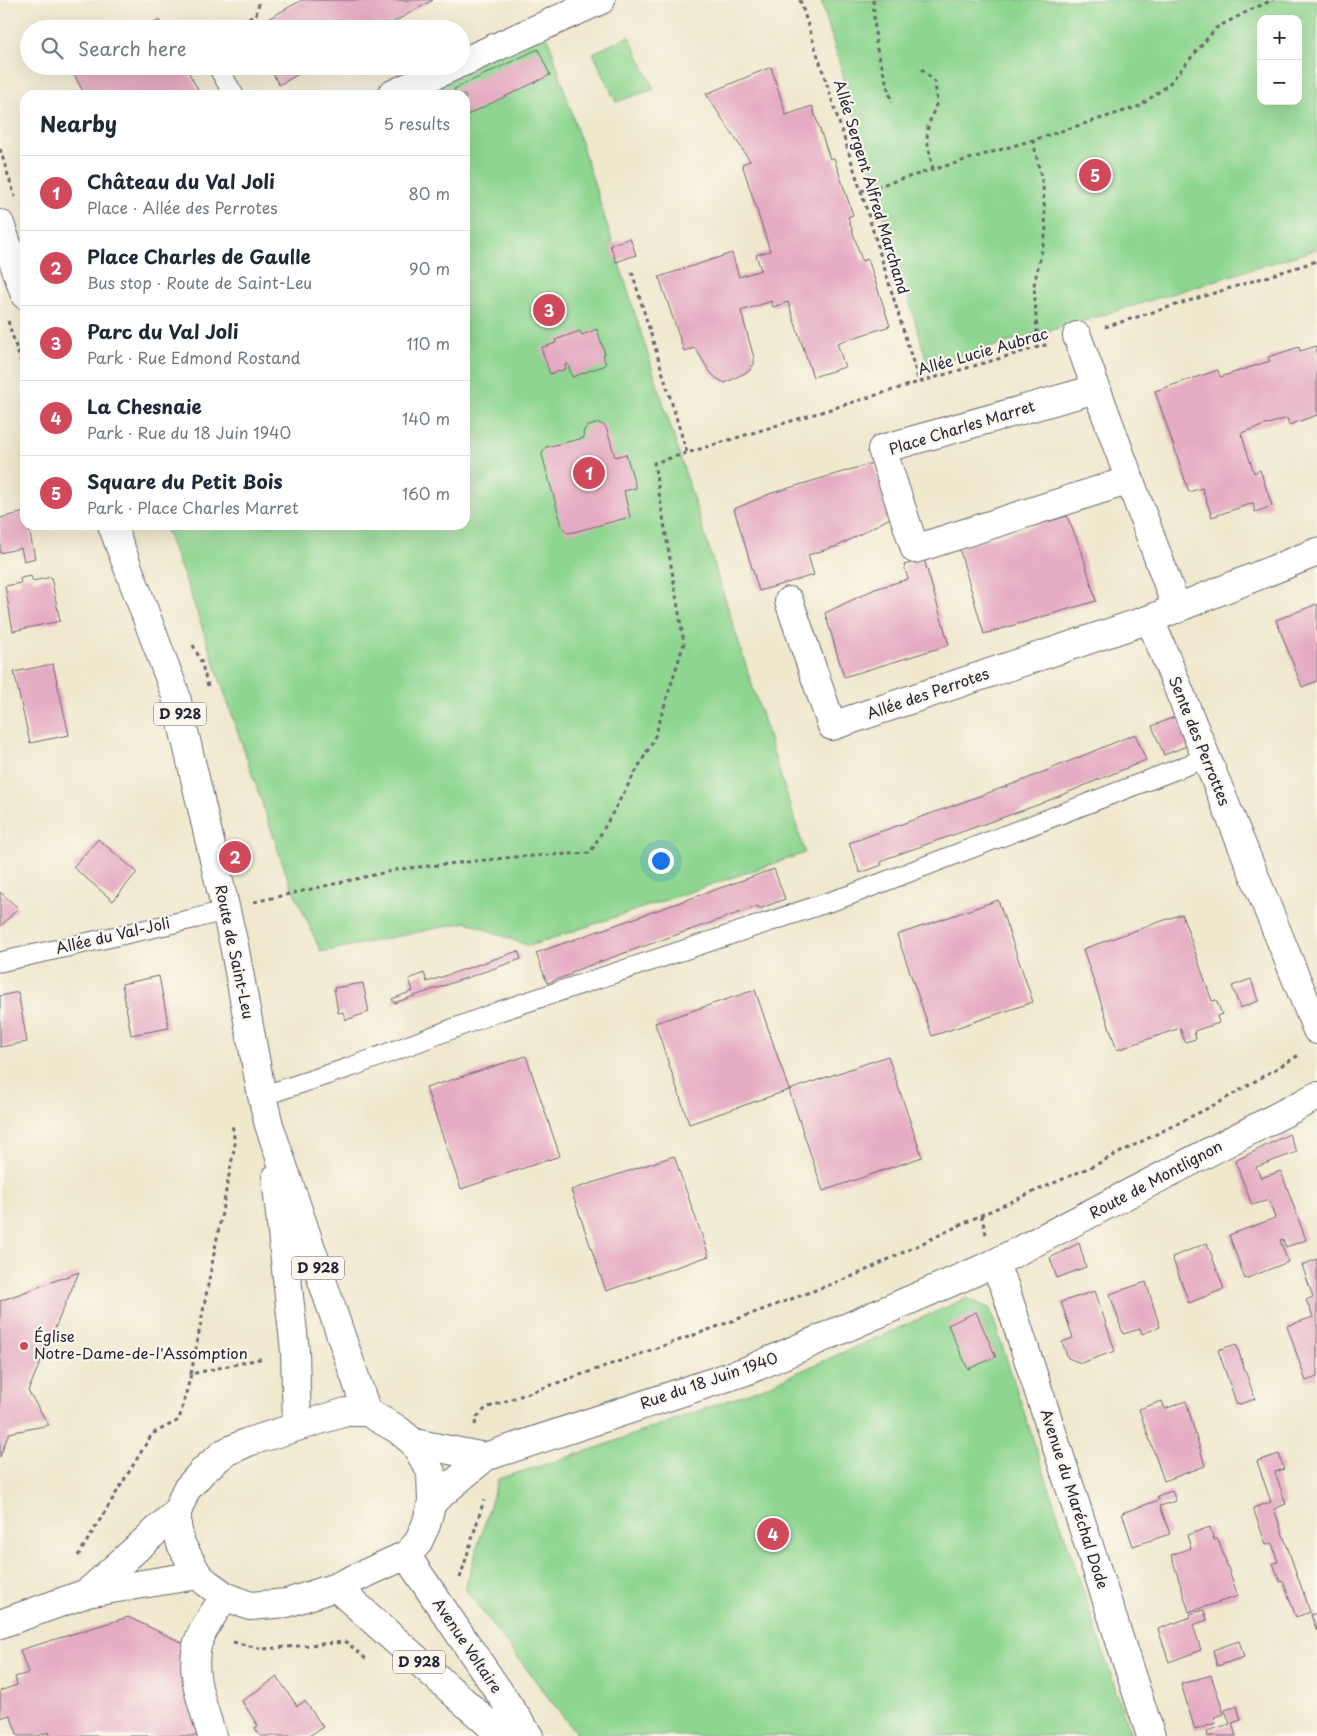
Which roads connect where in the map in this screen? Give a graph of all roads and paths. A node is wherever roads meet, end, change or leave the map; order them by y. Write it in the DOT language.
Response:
graph roads {
  1 [pos="260,0"];
  2 [pos="601,0"];
  3 [pos="800,0"];
  4 [pos="873,0"];
  5 [pos="1273,0"];
  6 [pos="245,20"];
  7 [pos="470,59"];
  8 [pos="922,69"];
  9 [pos="222,75"];
  10 [pos="434,75"];
  11 [pos="231,90"];
  12 [pos="402,90"];
  13 [pos="892,102"];
  14 [pos="1033,140"];
  15 [pos="0,149"];
  16 [pos="933,169"];
  17 [pos="861,190"];
  18 [pos="18,203"];
  19 [pos="0,224"];
  20 [pos="17,249"];
  21 [pos="1317,261"];
  22 [pos="20,266"];
  23 [pos="632,272"];
  24 [pos="6,318"];
  25 [pos="1077,336"];
  26 [pos="1038,348"];
  27 [pos="20,361"];
  28 [pos="919,382"];
  29 [pos="1096,389"];
  30 [pos="687,453"];
  31 [pos="1130,480"];
  32 [pos="114,530"];
  33 [pos="1317,552"];
  34 [pos="789,601"];
  35 [pos="1177,609"];
  36 [pos="1150,619"];
  37 [pos="1206,758"];
  38 [pos="226,910"];
  39 [pos="0,962"];
  40 [pos="1317,1030"];
  41 [pos="1301,1054"];
  42 [pos="262,1096"];
  43 [pos="1316,1099"];
  44 [pos="232,1123"];
  45 [pos="269,1124"];
  46 [pos="993,1264"];
  47 [pos="273,1356"];
  48 [pos="191,1374"];
  49 [pos="366,1412"];
  50 [pos="477,1417"];
  51 [pos="297,1426"];
  52 [pos="414,1444"];
  53 [pos="485,1457"];
  54 [pos="487,1491"];
  55 [pos="432,1502"];
  56 [pos="177,1512"];
  57 [pos="406,1555"];
  58 [pos="198,1575"];
  59 [pos="459,1581"];
  60 [pos="336,1587"];
  61 [pos="87,1593"];
  62 [pos="225,1596"];
  63 [pos="0,1624"];
  64 [pos="203,1634"];
  65 [pos="368,1660"];
  66 [pos="212,1736"];
  67 [pos="502,1736"];
  68 [pos="529,1736"];
  69 [pos="1151,1736"];
  1 -- 6 [label="path"];
  2 -- 7 [label="main road"];
  3 -- 17 [label="path, Allée Sergent Alfred Marchand"];
  4 -- 13 [label="path"];
  5 -- 14 [label="path"];
  8 -- 16 [label="path"];
  9 -- 11 [label="lane"];
  10 -- 12 [label="main road"];
  14 -- 16 [label="path"];
  14 -- 26 [label="path"];
  15 -- 18 [label="path"];
  16 -- 17 [label="path"];
  17 -- 28 [label="path, Allée Sergent Alfred Marchand"];
  19 -- 20 [label="main road"];
  20 -- 22 [label="main road"];
  21 -- 25 [label="path, Allée Lucie Aubrac"];
  23 -- 30 [label="path"];
  24 -- 27 [label="path"];
  25 -- 26 [label="path, Allée Lucie Aubrac"];
  25 -- 29 [label="main road"];
  26 -- 28 [label="path, Allée Lucie Aubrac"];
  28 -- 30 [label="path, Allée Lucie Aubrac"];
  29 -- 31 [label="main road"];
  29 -- 31 [label="main road, Place Charles Marret"];
  30 -- 38 [label="path, Allée Lucie Aubrac"];
  31 -- 35 [label="main road"];
  32 -- 38 [label="main road, Route de Saint-Leu / D 928"];
  33 -- 35 [label="main road"];
  34 -- 36 [label="main road, Allée des Perrotes"];
  35 -- 36 [label="main road"];
  36 -- 37 [label="main road, Sente des Perrottes"];
  37 -- 40 [label="main road, Sente des Perrottes"];
  37 -- 42 [label="lane"];
  38 -- 39 [label="lane, Allée du Val-Joli"];
  38 -- 42 [label="main road, Route de Saint-Leu / D 928"];
  41 -- 50 [label="path"];
  42 -- 45 [label="main road, Route de Saint-Leu / D 928"];
  43 -- 46 [label="main road, Route de Montlignon"];
  44 -- 48 [label="path"];
  45 -- 49 [label="main road, Route de Saint-Leu / D 928"];
  45 -- 51 [label="main road, Route de Saint-Leu / D 928"];
  46 -- 53 [label="main road, Rue du 18 Juin 1940"];
  46 -- 69 [label="main road, Avenue du Maréchal Dode"];
  47 -- 48 [label="path"];
  48 -- 61 [label="path"];
  49 -- 51 [label="main road"];
  49 -- 52 [label="main road"];
  51 -- 56 [label="main road"];
  52 -- 53 [label="main road, Rue du 18 Juin 1940"];
  52 -- 55 [label="main road"];
  53 -- 55 [label="main road"];
  54 -- 59 [label="path"];
  55 -- 57 [label="main road"];
  56 -- 58 [label="main road"];
  56 -- 61 [label="main road"];
  57 -- 60 [label="main road"];
  57 -- 68 [label="main road, Avenue Voltaire / D 928"];
  58 -- 61 [label="main road"];
  58 -- 62 [label="main road"];
  60 -- 62 [label="main road"];
  60 -- 67 [label="main road, Avenue Voltaire / D 928"];
  61 -- 63 [label="main road"];
  62 -- 64 [label="main road"];
  64 -- 65 [label="path"];
  64 -- 66 [label="main road"];
}
